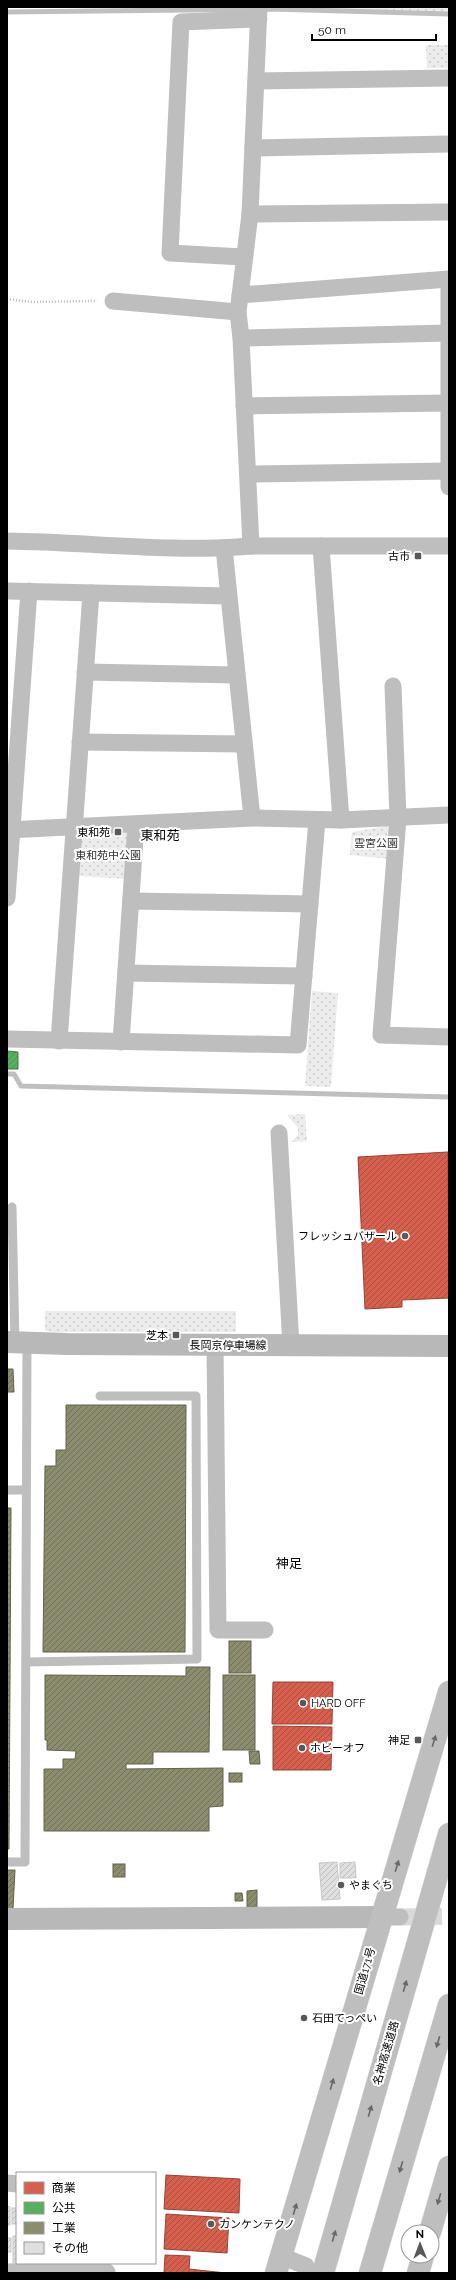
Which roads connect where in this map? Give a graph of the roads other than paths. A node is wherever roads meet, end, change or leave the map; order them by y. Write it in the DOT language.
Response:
graph roads {
  1 [pos="259,13"];
  2 [pos="449,78"];
  3 [pos="256,80"];
  4 [pos="449,144"];
  5 [pos="253,148"];
  6 [pos="449,212"];
  7 [pos="250,214"];
  8 [pos="243,257"];
  9 [pos="449,279"];
  10 [pos="113,300"];
  11 [pos="239,303"];
  12 [pos="448,333"];
  13 [pos="241,338"];
  14 [pos="448,403"];
  15 [pos="244,406"];
  16 [pos="449,472"];
  17 [pos="248,474"];
  18 [pos="449,487"];
  19 [pos="7,542"];
  20 [pos="251,546"];
  21 [pos="321,546"];
  22 [pos="449,546"];
  23 [pos="224,548"];
  24 [pos="7,591"];
  25 [pos="29,591"];
  26 [pos="91,592"];
  27 [pos="228,596"];
  28 [pos="85,672"];
  29 [pos="236,675"];
  30 [pos="393,686"];
  31 [pos="80,742"];
  32 [pos="244,744"];
  33 [pos="449,815"];
  34 [pos="252,818"];
  35 [pos="398,818"];
  36 [pos="317,820"];
  37 [pos="341,820"];
  38 [pos="136,824"];
  39 [pos="74,827"];
  40 [pos="10,830"];
  41 [pos="7,898"];
  42 [pos="131,901"];
  43 [pos="310,904"];
  44 [pos="126,973"];
  45 [pos="304,976"];
  46 [pos="449,1037"];
  47 [pos="7,1039"];
  48 [pos="59,1041"];
  49 [pos="121,1042"];
  50 [pos="279,1133"];
  51 [pos="12,1207"];
  52 [pos="16,1343"];
  53 [pos="215,1345"];
  54 [pos="291,1346"];
  55 [pos="449,1346"];
  56 [pos="100,1396"];
  57 [pos="7,1490"];
  58 [pos="26,1490"];
  59 [pos="264,1630"];
  60 [pos="26,1662"];
  61 [pos="449,1692"];
  62 [pos="449,1834"];
  63 [pos="7,1862"];
  64 [pos="391,1917"];
  65 [pos="7,1919"];
  66 [pos="449,2005"];
  67 [pos="449,2167"];
  68 [pos="432,2224"];
  69 [pos="279,2264"];
  70 [pos="107,2269"];
  71 [pos="315,2269"];
  72 [pos="7,2272"];
  73 [pos="370,2273"];
  1 -- 3 [label="street"];
  1 -- 8 [label="street"];
  2 -- 3 [label="street"];
  3 -- 5 [label="street"];
  4 -- 5 [label="street"];
  5 -- 7 [label="street"];
  6 -- 7 [label="street"];
  7 -- 8 [label="street"];
  8 -- 11 [label="street"];
  9 -- 11 [label="street"];
  9 -- 12 [label="street"];
  10 -- 11 [label="street"];
  11 -- 13 [label="street"];
  12 -- 13 [label="street"];
  12 -- 14 [label="street"];
  13 -- 15 [label="street"];
  14 -- 15 [label="street"];
  14 -- 16 [label="street"];
  15 -- 17 [label="street"];
  16 -- 17 [label="street"];
  16 -- 18 [label="street"];
  17 -- 20 [label="street"];
  19 -- 23 [label="street"];
  20 -- 21 [label="street"];
  20 -- 23 [label="street"];
  21 -- 22 [label="street"];
  21 -- 37 [label="street"];
  23 -- 27 [label="street"];
  24 -- 25 [label="street"];
  25 -- 26 [label="street"];
  25 -- 40 [label="street"];
  26 -- 27 [label="street"];
  26 -- 28 [label="street"];
  27 -- 29 [label="street"];
  28 -- 29 [label="street"];
  28 -- 31 [label="street"];
  29 -- 32 [label="street"];
  30 -- 35 [label="street"];
  31 -- 32 [label="street"];
  31 -- 39 [label="street"];
  32 -- 34 [label="street"];
  33 -- 35 [label="street"];
  34 -- 36 [label="street"];
  34 -- 38 [label="street"];
  35 -- 37 [label="street"];
  35 -- 46 [label="street"];
  36 -- 37 [label="street"];
  36 -- 43 [label="street"];
  38 -- 39 [label="street"];
  38 -- 42 [label="street"];
  39 -- 40 [label="street"];
  39 -- 48 [label="street"];
  40 -- 41 [label="street"];
  42 -- 43 [label="street"];
  42 -- 44 [label="street"];
  43 -- 45 [label="street"];
  44 -- 45 [label="street"];
  44 -- 49 [label="street"];
  45 -- 49 [label="street"];
  47 -- 48 [label="street"];
  48 -- 49 [label="street"];
  50 -- 54 [label="street"];
  51 -- 52 [label="lane"];
  52 -- 53 [label="main road, 長岡京停車場線"];
  52 -- 58 [label="lane"];
  53 -- 54 [label="main road, 長岡京停車場線"];
  53 -- 59 [label="street"];
  54 -- 55 [label="main road, 長岡京停車場線"];
  56 -- 60 [label="lane"];
  57 -- 58 [label="lane"];
  58 -- 60 [label="lane"];
  60 -- 63 [label="lane"];
  64 -- 61 [label="highway, 国道171号, one-way"];
  71 -- 62 [label="highway, 名神高速道路, one-way"];
  64 -- 65 [label="main road"];
  69 -- 64 [label="highway, 国道171号, one-way"];
  66 -- 73 [label="highway, one-way"];
  67 -- 68 [label="highway, one-way"];
  69 -- 71 [label="street"];
  70 -- 72 [label="street"];
}
